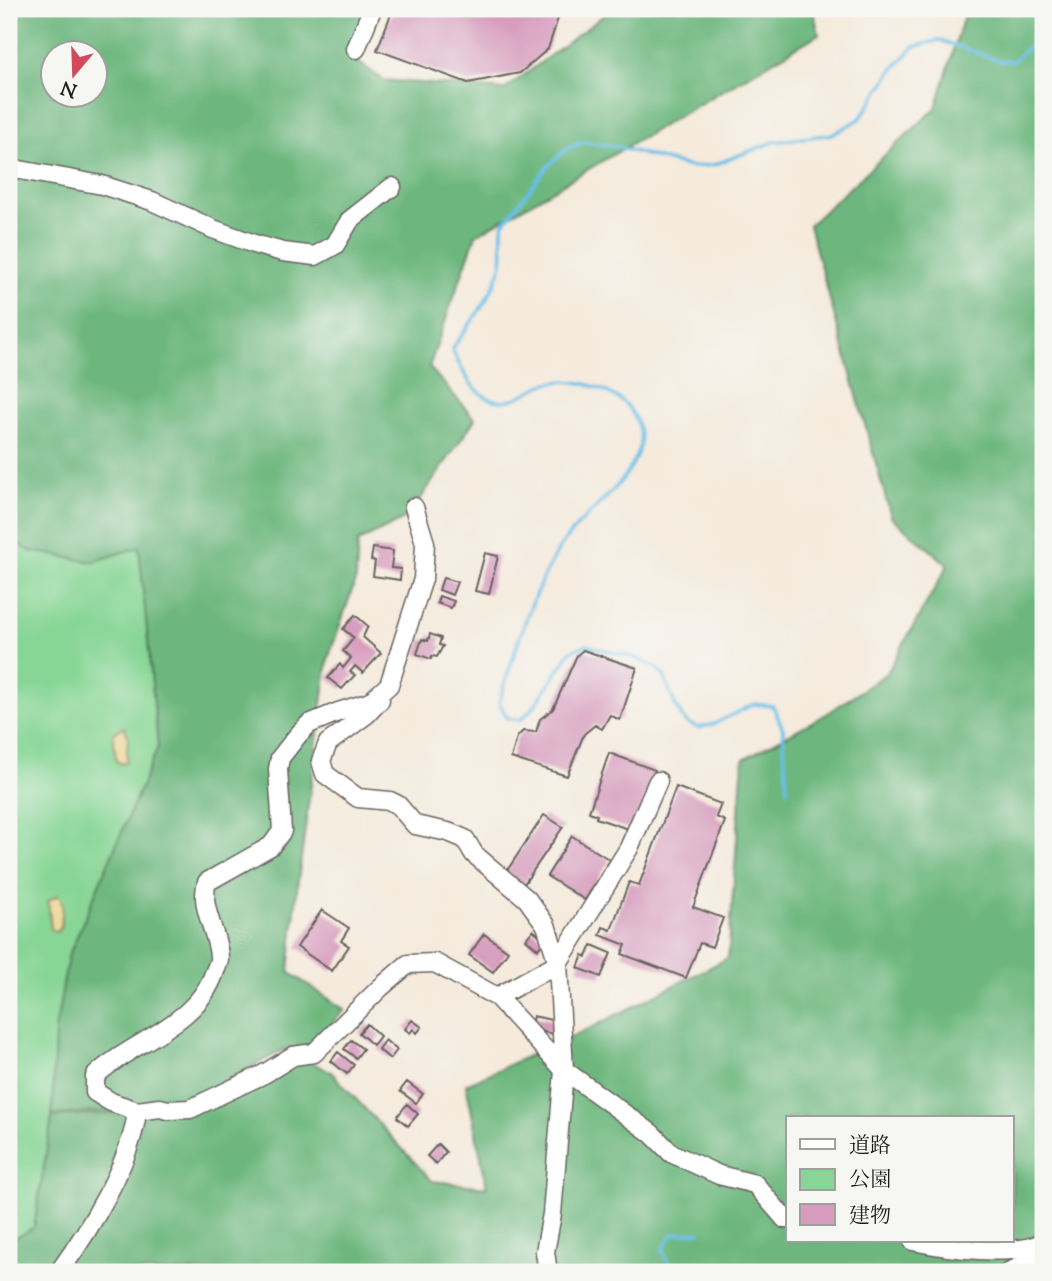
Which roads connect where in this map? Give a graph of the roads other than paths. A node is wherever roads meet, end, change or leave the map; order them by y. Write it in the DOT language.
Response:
graph roads {
  1 [pos="372,9"];
  2 [pos="356,49"];
  3 [pos="9,168"];
  4 [pos="391,187"];
  5 [pos="414,507"];
  6 [pos="389,685"];
  7 [pos="658,781"];
  8 [pos="558,963"];
  9 [pos="497,997"];
  10 [pos="564,1070"];
  11 [pos="137,1111"];
  12 [pos="786,1219"];
  13 [pos="918,1242"];
  14 [pos="1043,1242"];
  15 [pos="1043,1258"];
  16 [pos="59,1272"];
  17 [pos="548,1272"];
  18 [pos="1008,1272"];
  1 -- 2 [label="street"];
  3 -- 4 [label="street"];
  5 -- 6 [label="street"];
  6 -- 8 [label="street"];
  6 -- 11 [label="street"];
  7 -- 8 [label="street"];
  8 -- 9 [label="street"];
  8 -- 10 [label="street"];
  9 -- 10 [label="street"];
  9 -- 11 [label="street"];
  10 -- 12 [label="street"];
  10 -- 17 [label="street"];
  11 -- 16 [label="street"];
  13 -- 14 [label="street"];
  15 -- 18 [label="street"];
}
